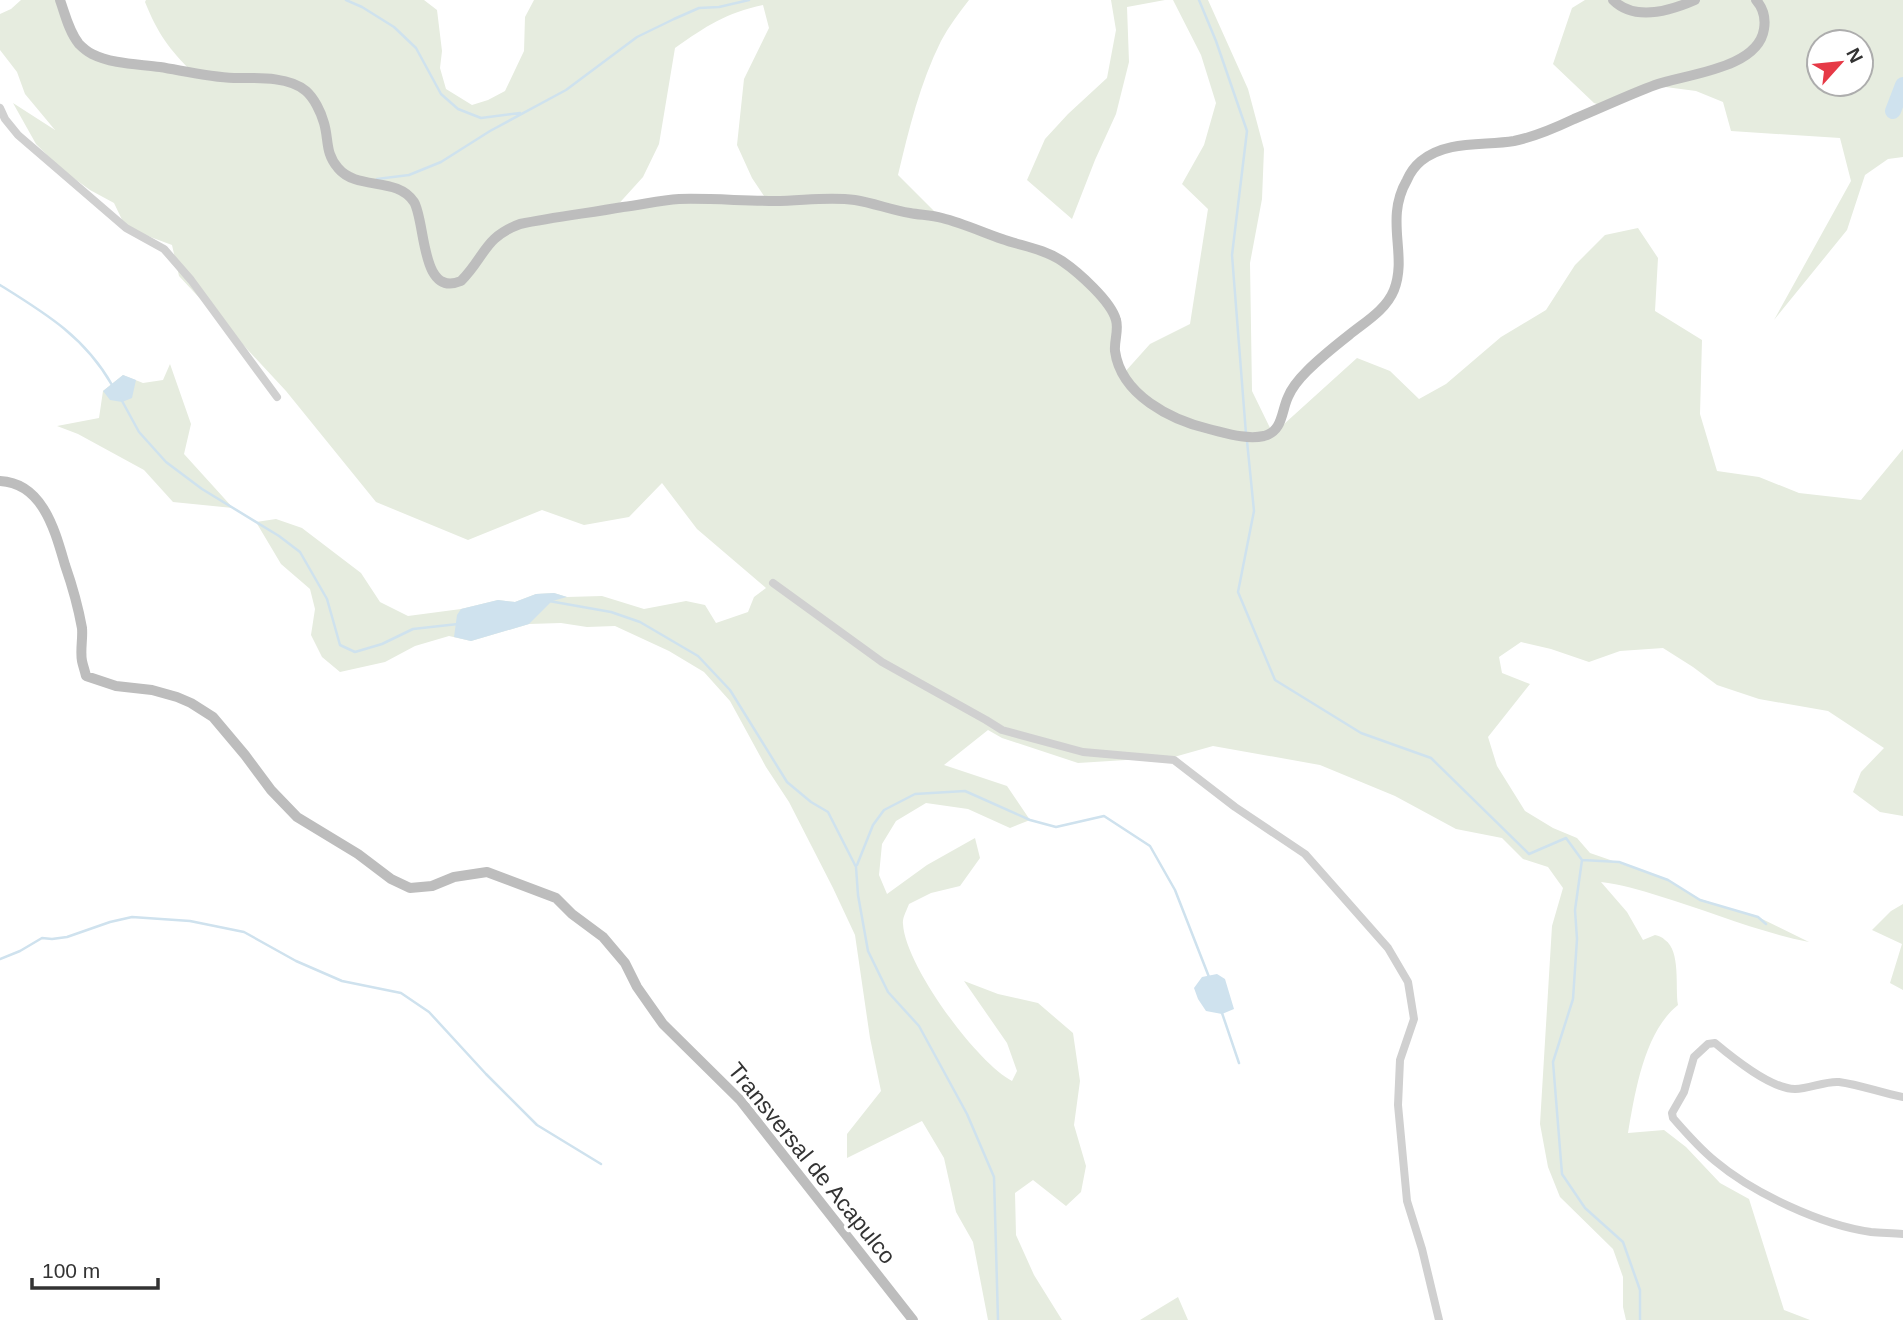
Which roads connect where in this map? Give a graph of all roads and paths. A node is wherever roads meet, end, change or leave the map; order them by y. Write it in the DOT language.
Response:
graph roads {
  1 [pos="60,0"];
  2 [pos="1613,0"];
  3 [pos="1695,0"];
  4 [pos="1756,0"];
  5 [pos="0,108"];
  6 [pos="277,397"];
  7 [pos="0,481"];
  8 [pos="773,583"];
  9 [pos="1903,1097"];
  10 [pos="1903,1234"];
  11 [pos="913,1320"];
  12 [pos="1439,1320"];
  1 -- 4 [label="street"];
  2 -- 3 [label="street"];
  5 -- 6 [label="street"];
  7 -- 11 [label="street, Transversal de Acapulco"];
  8 -- 12 [label="street"];
  9 -- 10 [label="street"];
}
